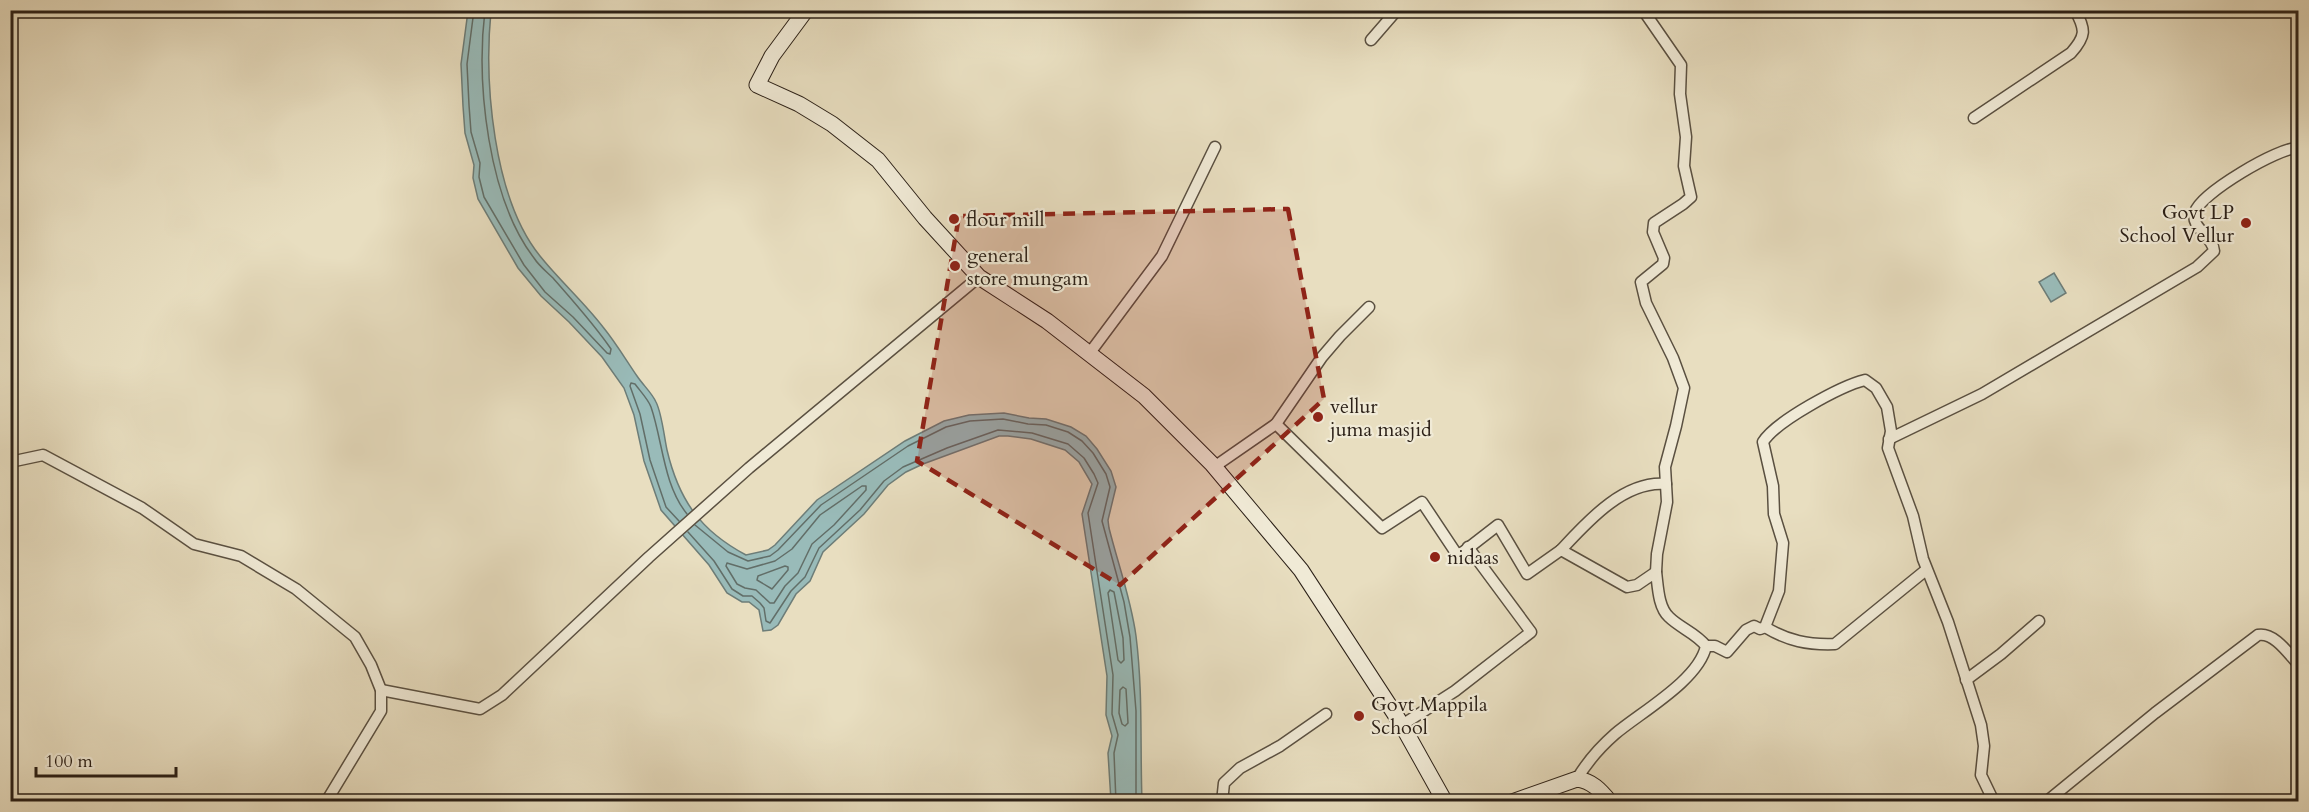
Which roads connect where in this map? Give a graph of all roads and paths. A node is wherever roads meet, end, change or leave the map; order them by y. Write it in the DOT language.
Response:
graph roads {
  1 [pos="806,10"];
  2 [pos="1397,10"];
  3 [pos="1643,10"];
  4 [pos="2075,10"];
  5 [pos="1371,40"];
  6 [pos="1974,117"];
  7 [pos="1215,147"];
  8 [pos="2298,148"];
  9 [pos="979,277"];
  10 [pos="1369,308"];
  11 [pos="1089,354"];
  12 [pos="1276,424"];
  13 [pos="1889,439"];
  14 [pos="10,462"];
  15 [pos="1214,467"];
  16 [pos="1666,484"];
  17 [pos="1468,547"];
  18 [pos="1561,550"];
  19 [pos="1926,570"];
  20 [pos="1656,572"];
  21 [pos="2039,621"];
  22 [pos="1765,627"];
  23 [pos="1706,646"];
  24 [pos="2294,651"];
  25 [pos="2298,664"];
  26 [pos="1966,680"];
  27 [pos="381,690"];
  28 [pos="1326,714"];
  29 [pos="1401,725"];
  30 [pos="1576,779"];
  31 [pos="326,801"];
  32 [pos="1222,801"];
  33 [pos="1445,801"];
  34 [pos="1512,801"];
  35 [pos="1610,801"];
  36 [pos="1994,801"];
  37 [pos="2046,801"];
  1 -- 9 [label="main road"];
  2 -- 5 [label="street"];
  3 -- 16 [label="street"];
  4 -- 6 [label="street"];
  7 -- 11 [label="street"];
  8 -- 13 [label="street"];
  9 -- 11 [label="main road"];
  9 -- 27 [label="street"];
  10 -- 12 [label="street"];
  11 -- 15 [label="main road"];
  12 -- 15 [label="street"];
  12 -- 17 [label="street"];
  13 -- 19 [label="street"];
  13 -- 22 [label="street"];
  14 -- 27 [label="street"];
  15 -- 29 [label="main road"];
  16 -- 18 [label="street"];
  16 -- 20 [label="street"];
  17 -- 18 [label="street"];
  17 -- 29 [label="street"];
  18 -- 20 [label="street"];
  19 -- 22 [label="street"];
  19 -- 26 [label="street"];
  20 -- 23 [label="street"];
  21 -- 26 [label="street"];
  22 -- 23 [label="street"];
  23 -- 30 [label="street"];
  24 -- 25 [label="street"];
  24 -- 37 [label="street"];
  26 -- 36 [label="street"];
  27 -- 31 [label="street"];
  28 -- 32 [label="street"];
  29 -- 33 [label="main road"];
  30 -- 34 [label="main road"];
  30 -- 35 [label="main road"];
}
